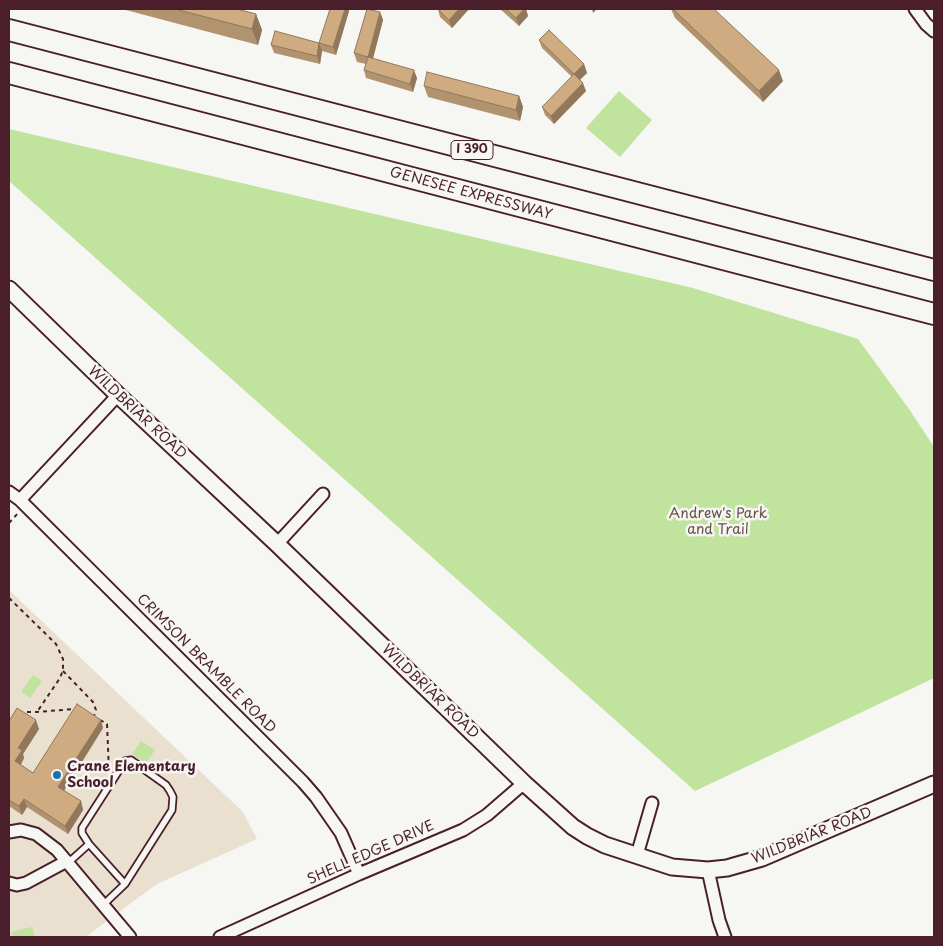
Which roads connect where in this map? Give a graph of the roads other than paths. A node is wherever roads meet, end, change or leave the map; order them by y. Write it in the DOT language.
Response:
graph roads {
  1 [pos="915,9"];
  2 [pos="9,30"];
  3 [pos="934,31"];
  4 [pos="9,73"];
  5 [pos="9,81"];
  6 [pos="147,110"];
  7 [pos="934,270"];
  8 [pos="9,289"];
  9 [pos="934,314"];
  10 [pos="118,395"];
  11 [pos="9,492"];
  12 [pos="323,494"];
  13 [pos="22,503"];
  14 [pos="277,544"];
  15 [pos="524,783"];
  16 [pos="934,784"];
  17 [pos="652,803"];
  18 [pos="9,832"];
  19 [pos="89,844"];
  20 [pos="637,855"];
  21 [pos="68,862"];
  22 [pos="708,870"];
  23 [pos="359,874"];
  24 [pos="9,883"];
  25 [pos="125,884"];
  26 [pos="103,904"];
  27 [pos="130,937"];
  28 [pos="220,937"];
  29 [pos="725,937"];
  1 -- 3 [label="street"];
  2 -- 7 [label="highway, I 390"];
  4 -- 6 [label="highway, GENESEE EXPRESSWAY"];
  5 -- 6 [label="highway"];
  6 -- 9 [label="highway, GENESEE EXPRESSWAY"];
  8 -- 10 [label="street, WILDBRIAR ROAD"];
  10 -- 13 [label="street"];
  10 -- 14 [label="street, WILDBRIAR ROAD"];
  11 -- 13 [label="street, CRIMSON BRAMBLE ROAD"];
  12 -- 14 [label="street"];
  13 -- 23 [label="street, CRIMSON BRAMBLE ROAD"];
  14 -- 15 [label="street, WILDBRIAR ROAD"];
  15 -- 20 [label="street, WILDBRIAR ROAD"];
  15 -- 23 [label="street, SHELL EDGE DRIVE"];
  16 -- 22 [label="street, WILDBRIAR ROAD"];
  17 -- 20 [label="street"];
  18 -- 21 [label="street"];
  19 -- 21 [label="lane"];
  19 -- 25 [label="lane"];
  19 -- 25 [label="lane"];
  20 -- 22 [label="street, WILDBRIAR ROAD"];
  21 -- 24 [label="street"];
  21 -- 26 [label="street"];
  22 -- 29 [label="street"];
  23 -- 28 [label="street, SHELL EDGE DRIVE"];
  25 -- 26 [label="lane"];
  26 -- 27 [label="street"];
}
